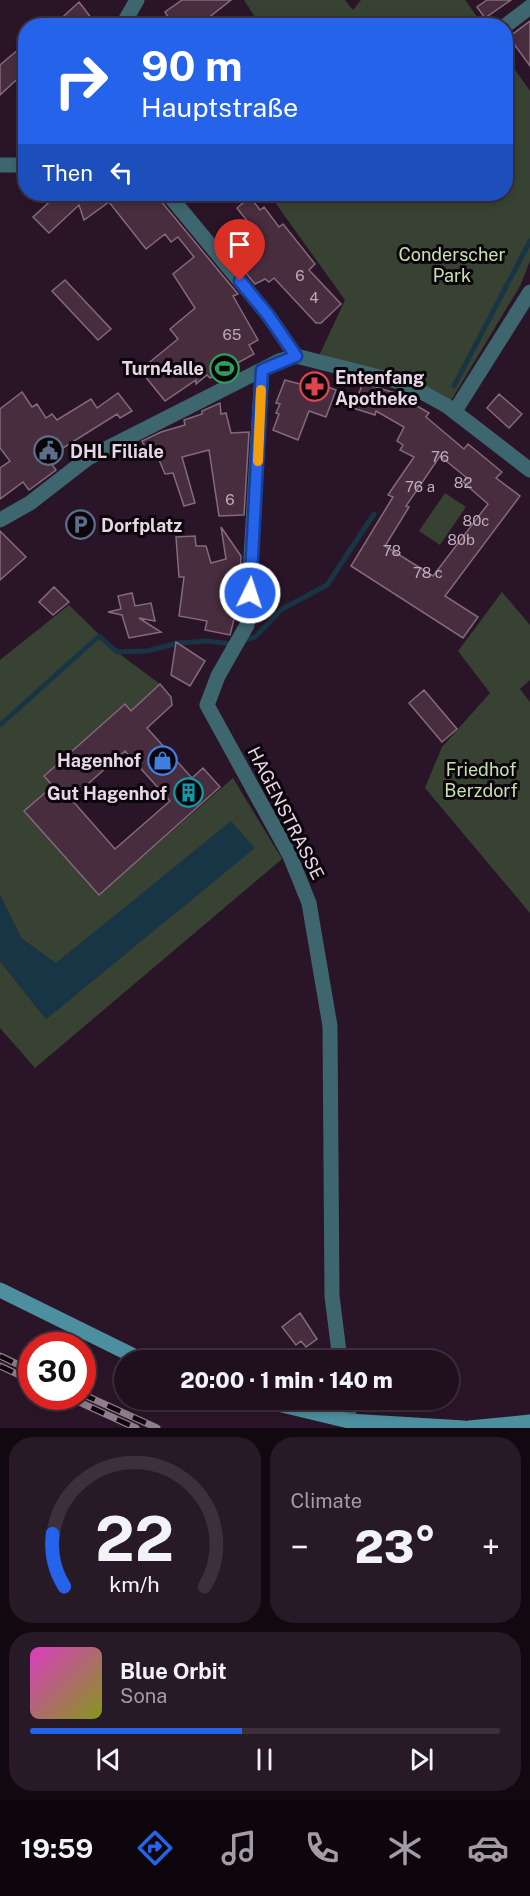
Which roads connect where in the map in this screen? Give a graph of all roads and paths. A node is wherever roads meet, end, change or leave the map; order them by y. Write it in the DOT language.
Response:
graph roads {
  1 [pos="137,0"];
  2 [pos="530,7"];
  3 [pos="127,18"];
  4 [pos="513,20"];
  5 [pos="0,165"];
  6 [pos="18,165"];
  7 [pos="174,201"];
  8 [pos="530,292"];
  9 [pos="296,356"];
  10 [pos="262,370"];
  11 [pos="455,411"];
  12 [pos="530,470"];
  13 [pos="0,520"];
  14 [pos="0,1290"];
  15 [pos="122,1350"];
  16 [pos="339,1350"];
  17 [pos="305,1410"];
  18 [pos="348,1410"];
  19 [pos="349,1420"];
  20 [pos="530,1422"];
  21 [pos="381,1426"];
  22 [pos="464,1428"];
  23 [pos="469,1428"];
  1 -- 3 [label="street"];
  2 -- 4 [label="street"];
  5 -- 6 [label="street"];
  7 -- 9 [label="street"];
  8 -- 11 [label="street"];
  9 -- 10 [label="street"];
  9 -- 11 [label="street"];
  10 -- 13 [label="street"];
  10 -- 16 [label="street, HAGENSTRASSE"];
  11 -- 12 [label="street"];
  14 -- 15 [label="main road"];
  17 -- 19 [label="main road"];
  18 -- 19 [label="street"];
  19 -- 21 [label="main road"];
  20 -- 23 [label="main road"];
  21 -- 22 [label="main road"];
}
